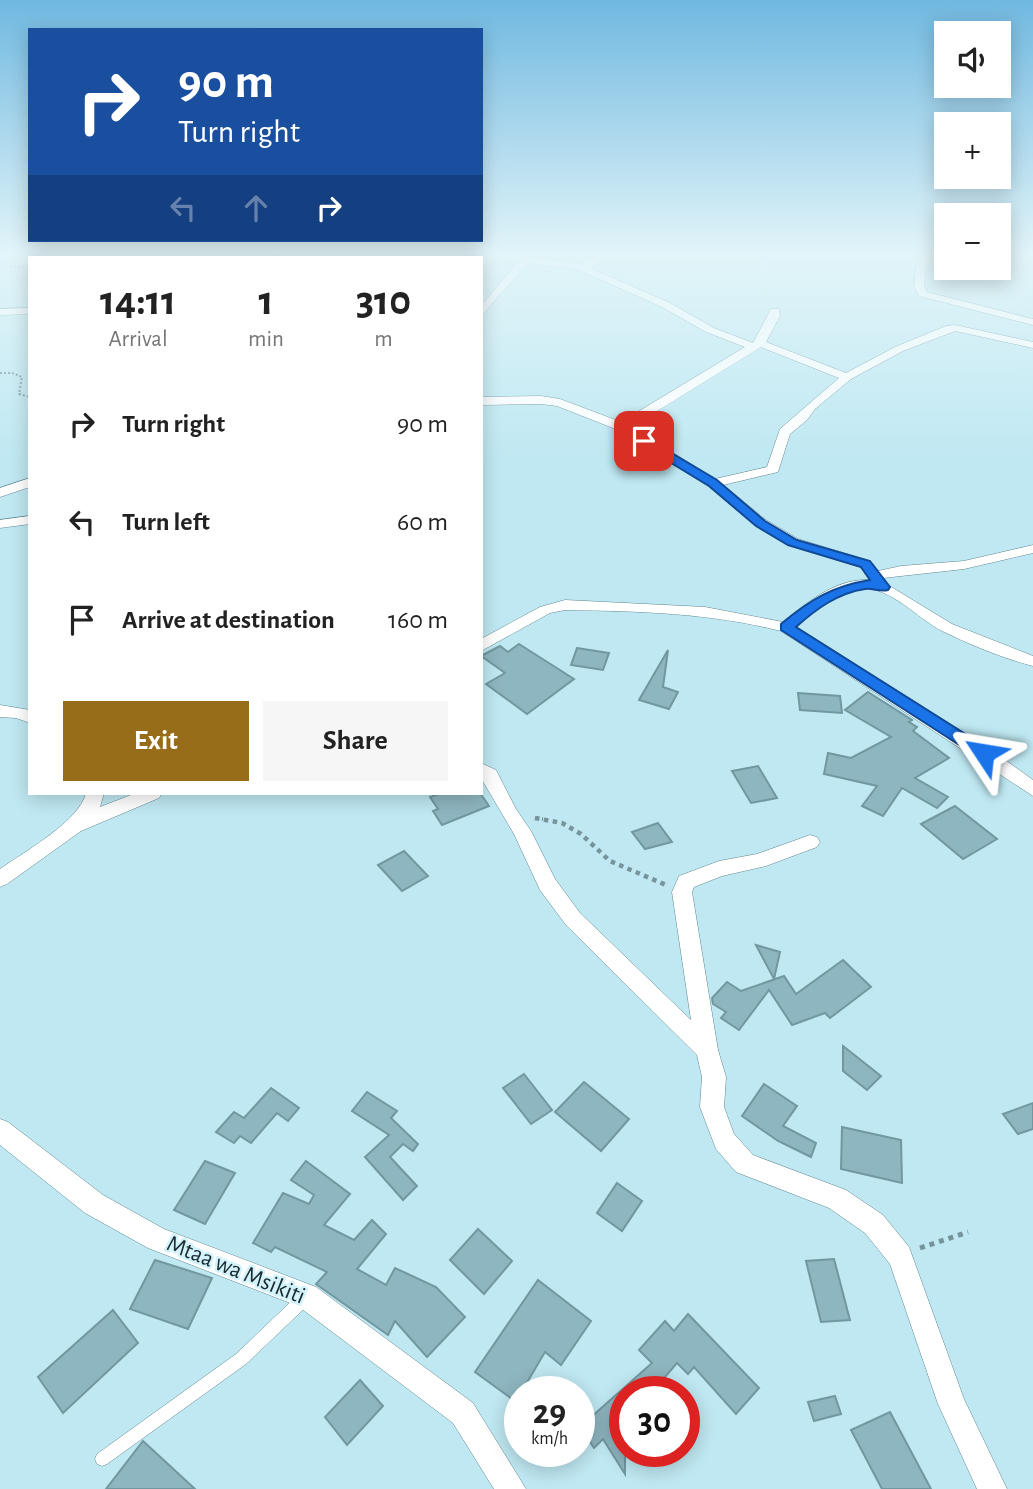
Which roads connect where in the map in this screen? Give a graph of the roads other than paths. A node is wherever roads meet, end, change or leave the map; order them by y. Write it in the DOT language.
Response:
graph roads {
  1 [pos="697,322"];
  2 [pos="771,322"];
  3 [pos="757,345"];
  4 [pos="1033,345"];
  5 [pos="847,377"];
  6 [pos="483,401"];
  7 [pos="622,427"];
  8 [pos="28,483"];
  9 [pos="713,483"];
  10 [pos="0,493"];
  11 [pos="28,520"];
  12 [pos="0,524"];
  13 [pos="1033,550"];
  14 [pos="874,576"];
  15 [pos="786,627"];
  16 [pos="483,645"];
  17 [pos="1033,661"];
  18 [pos="0,711"];
  19 [pos="28,716"];
  20 [pos="483,770"];
  21 [pos="1033,789"];
  22 [pos="95,795"];
  23 [pos="148,795"];
  24 [pos="74,826"];
  25 [pos="810,842"];
  26 [pos="0,879"];
  27 [pos="707,1049"];
  28 [pos="0,1130"];
  29 [pos="307,1296"];
  30 [pos="102,1459"];
  31 [pos="511,1489"];
  32 [pos="992,1489"];
  1 -- 3 [label="street"];
  2 -- 3 [label="street"];
  3 -- 5 [label="street"];
  3 -- 7 [label="street"];
  4 -- 5 [label="street"];
  5 -- 9 [label="street"];
  6 -- 7 [label="street"];
  7 -- 9 [label="street"];
  8 -- 10 [label="street"];
  9 -- 14 [label="street"];
  11 -- 12 [label="street"];
  13 -- 14 [label="street"];
  14 -- 15 [label="street"];
  14 -- 17 [label="street"];
  15 -- 16 [label="street"];
  15 -- 21 [label="street"];
  18 -- 19 [label="street"];
  20 -- 27 [label="street"];
  22 -- 24 [label="street"];
  23 -- 24 [label="street"];
  24 -- 26 [label="street"];
  25 -- 27 [label="street"];
  27 -- 32 [label="street"];
  28 -- 29 [label="street, Mtaa wa Msikiti"];
  29 -- 30 [label="lane"];
  29 -- 31 [label="street, Mtaa wa Msikiti"];
}
